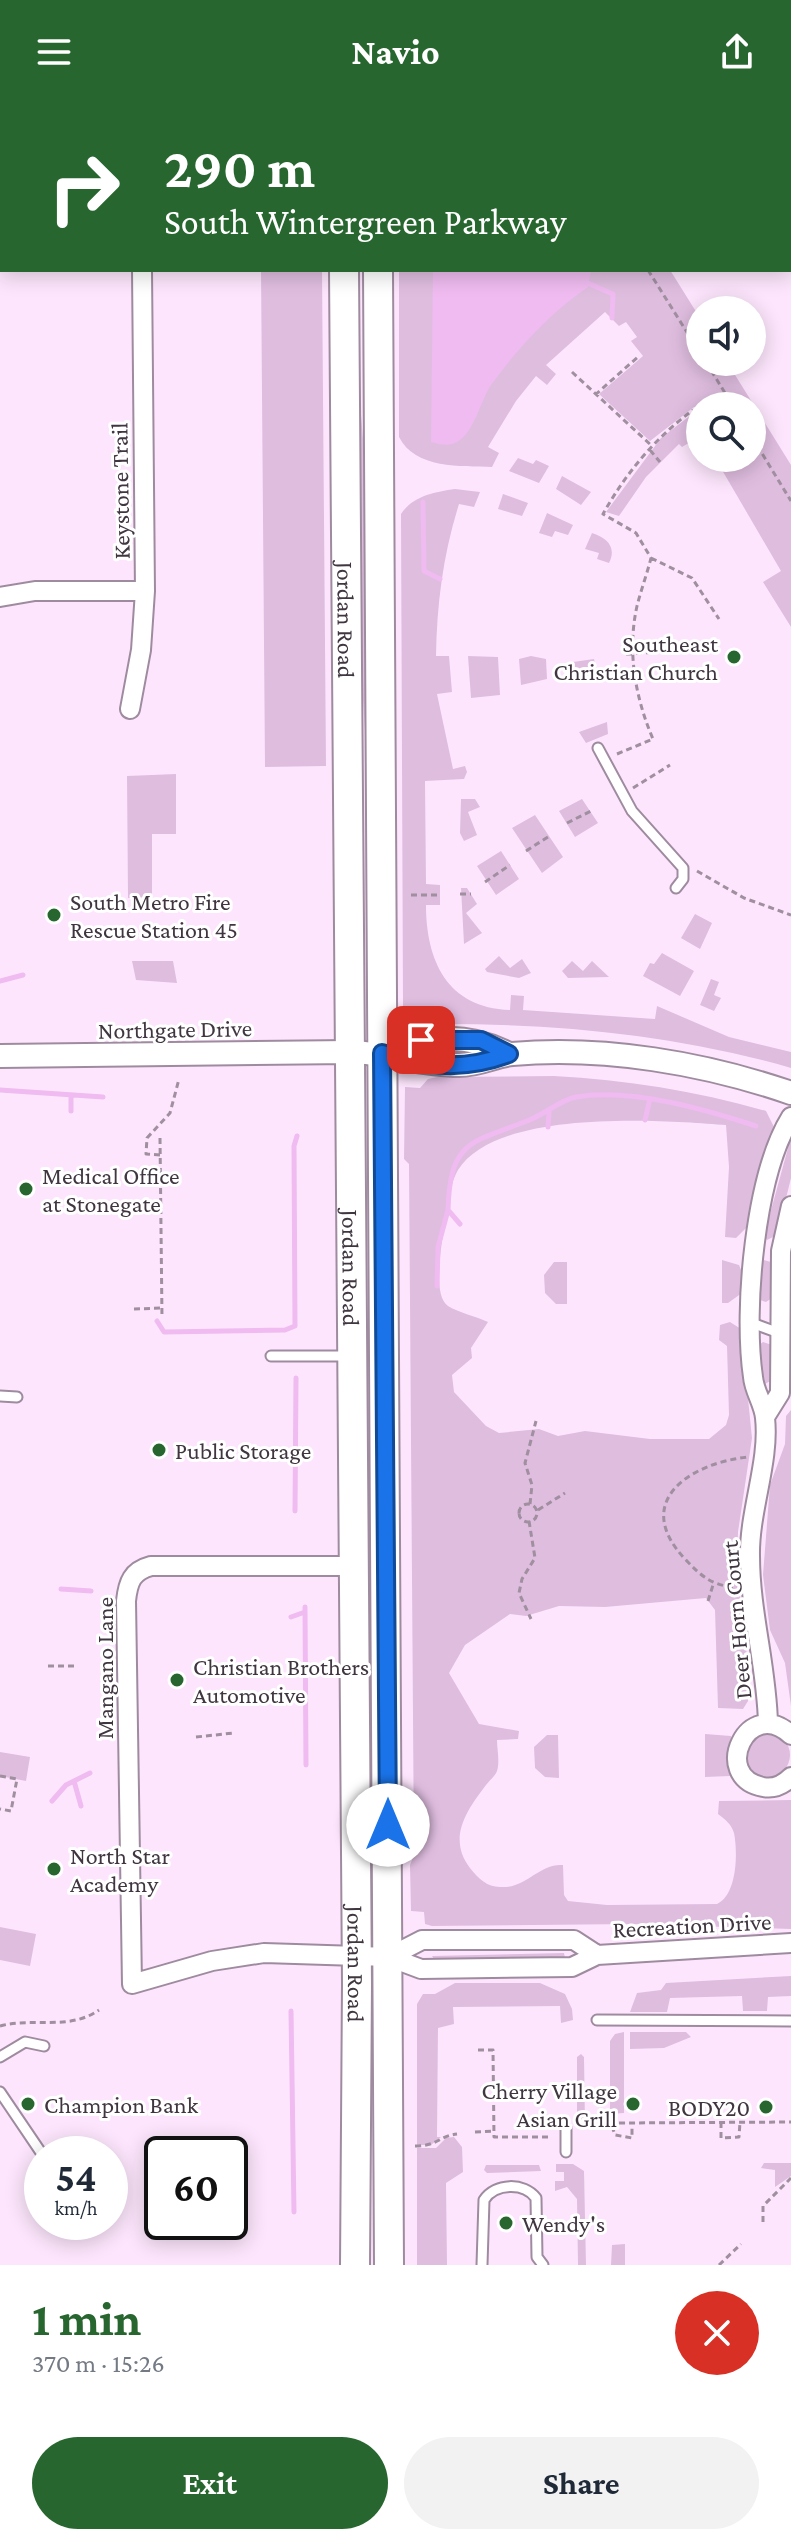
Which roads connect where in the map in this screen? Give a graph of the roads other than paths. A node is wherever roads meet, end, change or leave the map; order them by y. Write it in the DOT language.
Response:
graph roads {
  1 [pos="142,272"];
  2 [pos="344,272"];
  3 [pos="378,272"];
  4 [pos="145,591"];
  5 [pos="0,597"];
  6 [pos="130,709"];
  7 [pos="598,748"];
  8 [pos="676,888"];
  9 [pos="350,1052"];
  10 [pos="382,1053"];
  11 [pos="0,1056"];
  12 [pos="791,1093"];
  13 [pos="791,1117"];
  14 [pos="791,1206"];
  15 [pos="753,1250"];
  16 [pos="781,1251"];
  17 [pos="752,1323"];
  18 [pos="779,1333"];
  19 [pos="271,1356"];
  20 [pos="350,1356"];
  21 [pos="0,1396"];
  22 [pos="17,1397"];
  23 [pos="765,1417"];
  24 [pos="352,1566"];
  25 [pos="768,1724"];
  26 [pos="791,1735"];
  27 [pos="791,1777"];
  28 [pos="791,1943"];
  29 [pos="355,1955"];
  30 [pos="597,1955"];
  31 [pos="389,1957"];
  32 [pos="597,2020"];
  33 [pos="791,2021"];
  34 [pos="44,2046"];
  35 [pos="0,2057"];
  36 [pos="0,2092"];
  37 [pos="566,2132"];
  38 [pos="30,2136"];
  39 [pos="566,2152"];
  40 [pos="355,2265"];
  41 [pos="389,2265"];
  42 [pos="482,2265"];
  43 [pos="543,2265"];
  1 -- 4 [label="street, Keystone Trail"];
  2 -- 9 [label="main road, Jordan Road"];
  3 -- 10 [label="main road, Jordan Road"];
  4 -- 5 [label="street"];
  4 -- 6 [label="street, Keystone Trail"];
  7 -- 8 [label="lane"];
  9 -- 10 [label="street, Northgate Drive"];
  9 -- 11 [label="street, Northgate Drive"];
  9 -- 20 [label="main road, Jordan Road"];
  10 -- 12 [label="street"];
  10 -- 31 [label="main road, Jordan Road"];
  13 -- 15 [label="street, Deer Horn Court"];
  14 -- 16 [label="street, Deer Horn Court"];
  15 -- 16 [label="lane"];
  15 -- 17 [label="street, Deer Horn Court"];
  16 -- 18 [label="street, Deer Horn Court"];
  17 -- 18 [label="lane"];
  17 -- 23 [label="street, Deer Horn Court"];
  18 -- 23 [label="street, Deer Horn Court"];
  19 -- 20 [label="lane"];
  20 -- 24 [label="main road, Jordan Road"];
  21 -- 22 [label="lane"];
  23 -- 25 [label="street, Deer Horn Court"];
  24 -- 29 [label="main road, Jordan Road"];
  24 -- 29 [label="street, Mangano Lane"];
  25 -- 26 [label="street, Deer Horn Court"];
  25 -- 27 [label="street, Deer Horn Court"];
  28 -- 30 [label="street, Recreation Drive"];
  29 -- 31 [label="street"];
  29 -- 40 [label="main road, Jordan Road"];
  30 -- 31 [label="street, Recreation Drive"];
  30 -- 31 [label="street, Recreation Drive"];
  31 -- 41 [label="main road, Jordan Road"];
  32 -- 33 [label="lane"];
  34 -- 35 [label="lane"];
  36 -- 38 [label="lane"];
  37 -- 39 [label="lane"];
  42 -- 43 [label="lane"];
}
